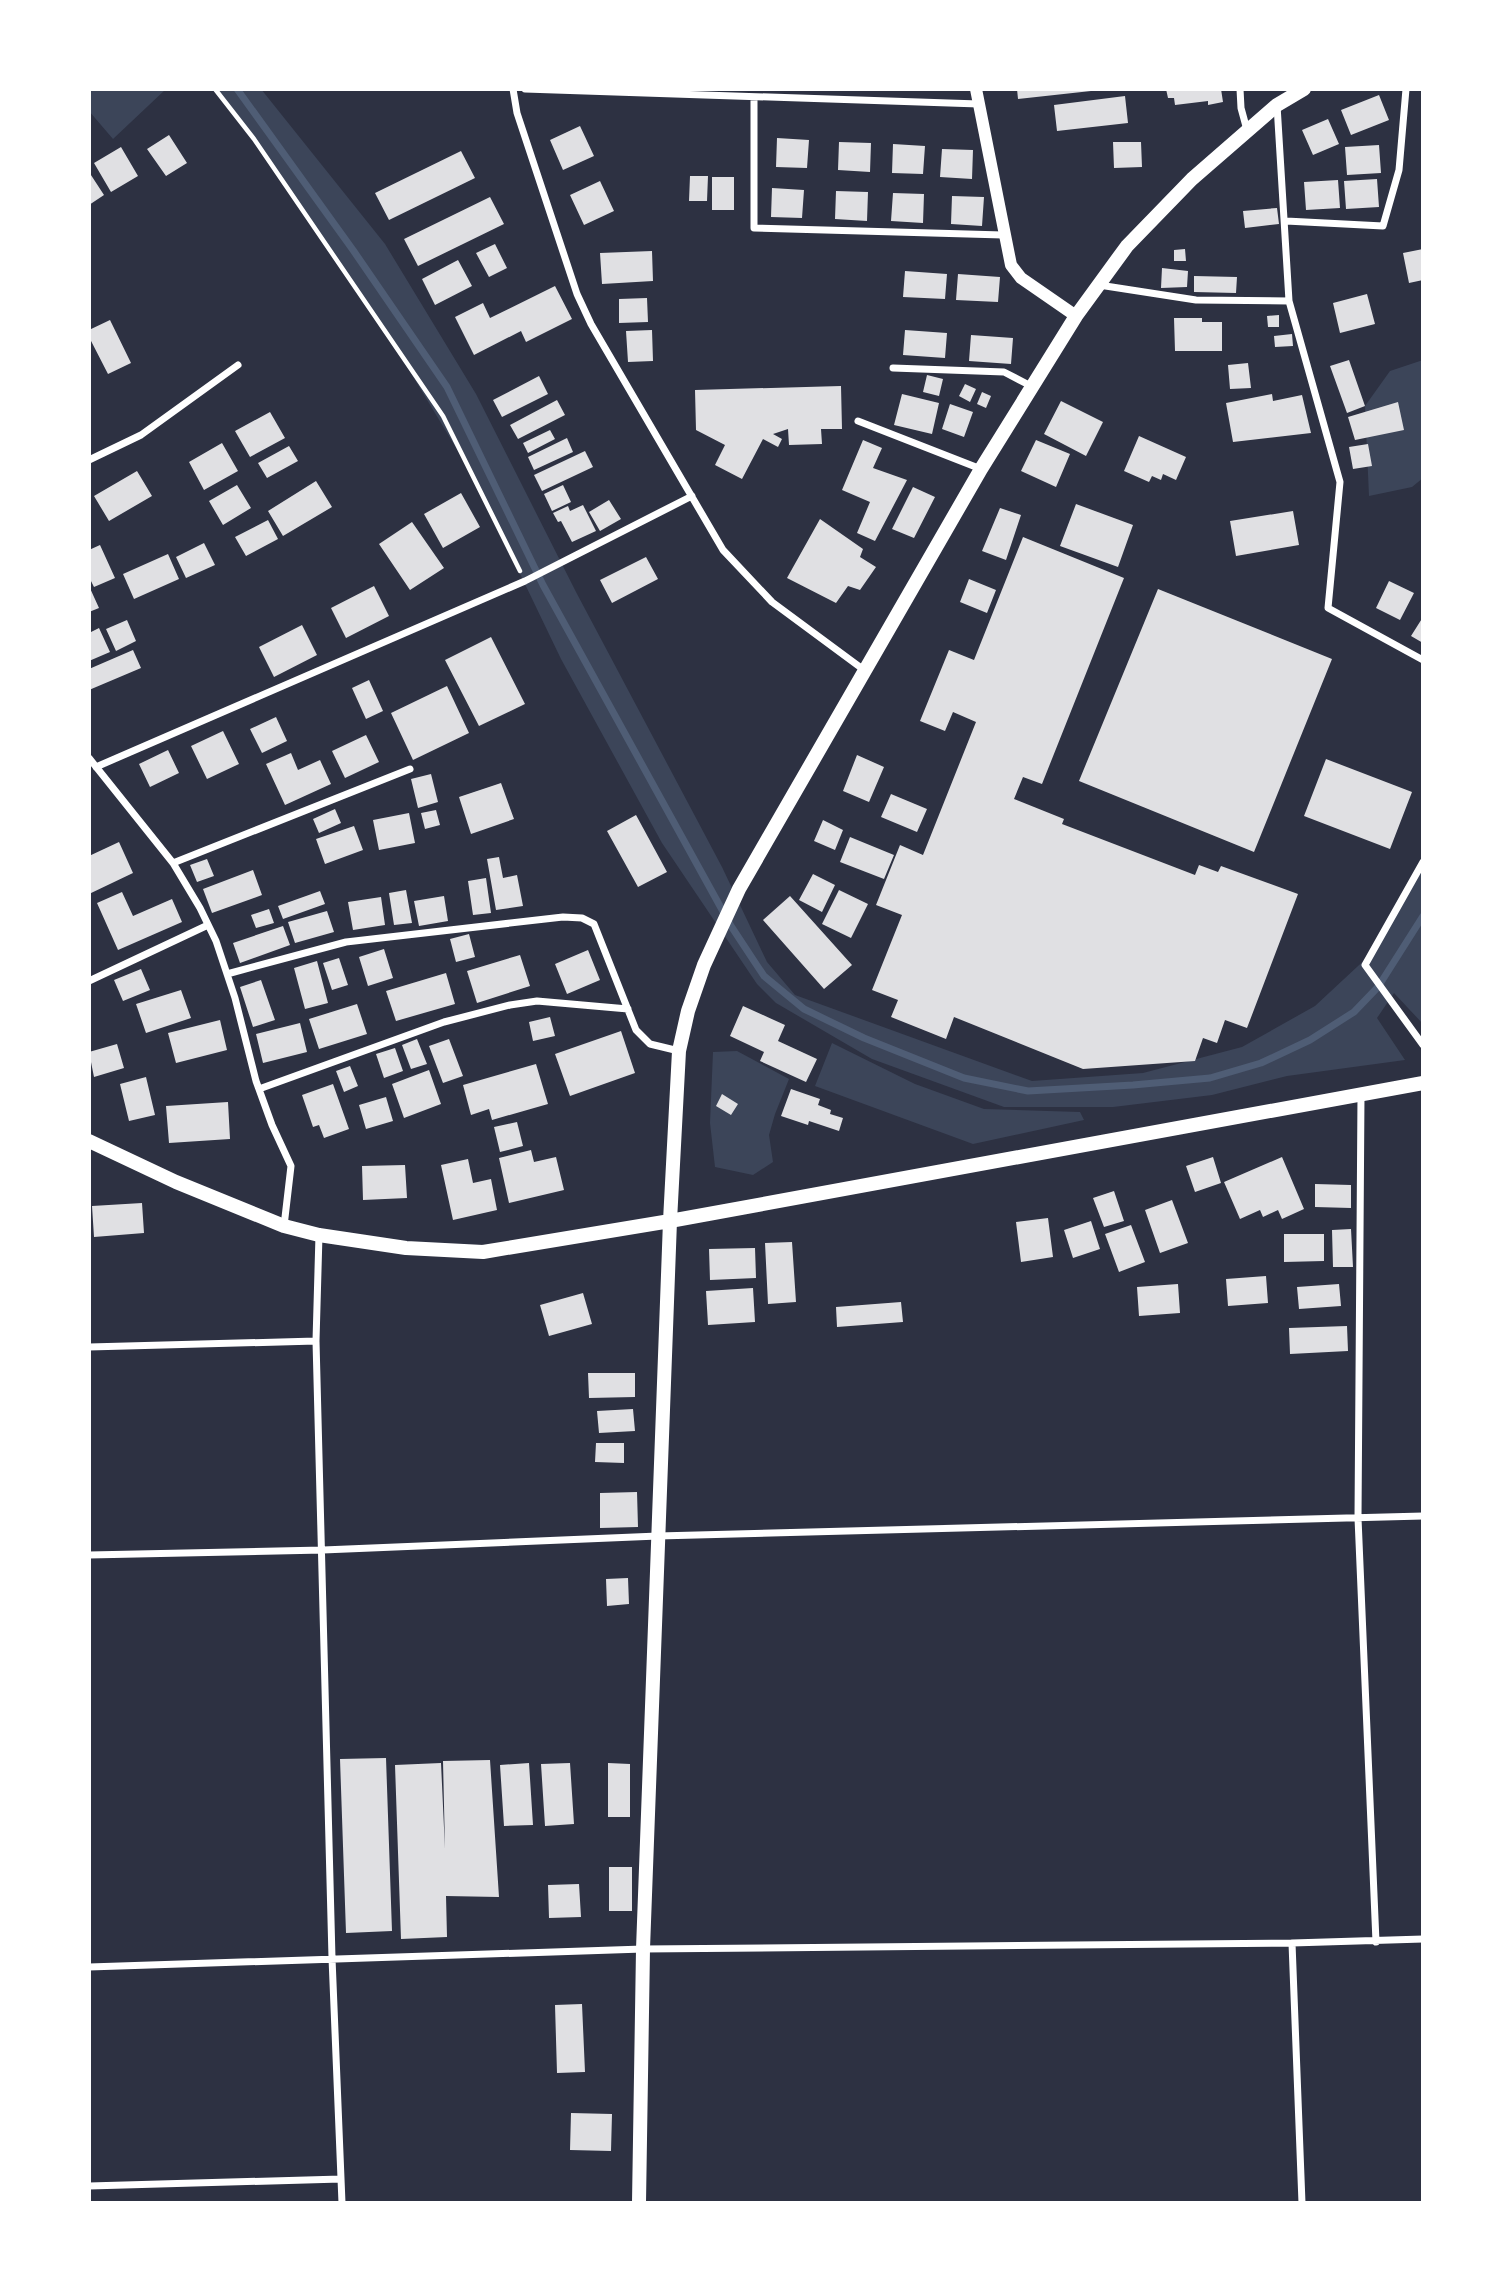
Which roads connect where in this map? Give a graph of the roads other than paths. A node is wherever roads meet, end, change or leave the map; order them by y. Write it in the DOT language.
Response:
graph roads {
  1 [pos="513,89"];
  2 [pos="524,89"];
  3 [pos="831,89"];
  4 [pos="976,89"];
  5 [pos="1240,89"];
  6 [pos="1304,89"];
  7 [pos="1406,89"];
  8 [pos="754,97"];
  9 [pos="830,99"];
  10 [pos="979,104"];
  11 [pos="1277,105"];
  12 [pos="1248,131"];
  13 [pos="1286,220"];
  14 [pos="1003,235"];
  15 [pos="1098,285"];
  16 [pos="1289,301"];
  17 [pos="1076,317"];
  18 [pos="238,365"];
  19 [pos="893,368"];
  20 [pos="1031,386"];
  21 [pos="858,421"];
  22 [pos="89,460"];
  23 [pos="981,470"];
  24 [pos="692,496"];
  25 [pos="1423,660"];
  26 [pos="864,670"];
  27 [pos="89,758"];
  28 [pos="96,767"];
  29 [pos="410,769"];
  30 [pos="1423,862"];
  31 [pos="173,863"];
  32 [pos="208,925"];
  33 [pos="227,974"];
  34 [pos="89,981"];
  35 [pos="628,1009"];
  36 [pos="1423,1026"];
  37 [pos="1415,1032"];
  38 [pos="1423,1045"];
  39 [pos="679,1051"];
  40 [pos="1423,1083"];
  41 [pos="259,1089"];
  42 [pos="1361,1095"];
  43 [pos="89,1141"];
  44 [pos="670,1221"];
  45 [pos="284,1226"];
  46 [pos="319,1235"];
  47 [pos="316,1341"];
  48 [pos="89,1347"];
  49 [pos="1423,1516"];
  50 [pos="1358,1518"];
  51 [pos="658,1536"];
  52 [pos="323,1550"];
  53 [pos="89,1555"];
  54 [pos="1423,1939"];
  55 [pos="1376,1942"];
  56 [pos="1292,1943"];
  57 [pos="643,1949"];
  58 [pos="332,1958"];
  59 [pos="89,1967"];
  60 [pos="341,2179"];
  61 [pos="89,2186"];
  62 [pos="342,2203"];
  63 [pos="639,2203"];
  64 [pos="1302,2203"];
  1 -- 24 [label="street"];
  2 -- 8 [label="street"];
  3 -- 9 [label="street"];
  4 -- 10 [label="street"];
  5 -- 12 [label="street"];
  6 -- 11 [label="main road"];
  7 -- 13 [label="street"];
  8 -- 9 [label="street"];
  8 -- 14 [label="street"];
  9 -- 10 [label="street"];
  10 -- 14 [label="street"];
  11 -- 12 [label="main road"];
  11 -- 13 [label="street"];
  12 -- 15 [label="main road"];
  13 -- 16 [label="street"];
  14 -- 17 [label="street"];
  15 -- 16 [label="street"];
  15 -- 17 [label="main road"];
  16 -- 25 [label="street"];
  17 -- 20 [label="main road"];
  18 -- 22 [label="street"];
  19 -- 20 [label="street"];
  20 -- 23 [label="main road"];
  21 -- 23 [label="street"];
  23 -- 26 [label="main road"];
  24 -- 26 [label="street"];
  24 -- 28 [label="street"];
  26 -- 39 [label="main road"];
  27 -- 28 [label="street"];
  28 -- 31 [label="street"];
  29 -- 31 [label="street"];
  30 -- 37 [label="street"];
  31 -- 32 [label="street"];
  32 -- 33 [label="street"];
  32 -- 34 [label="street"];
  33 -- 35 [label="street"];
  33 -- 41 [label="street"];
  35 -- 39 [label="street"];
  35 -- 41 [label="street"];
  36 -- 37 [label="street"];
  37 -- 38 [label="street"];
  39 -- 44 [label="main road"];
  40 -- 42 [label="main road"];
  41 -- 45 [label="street"];
  42 -- 44 [label="main road"];
  42 -- 50 [label="street"];
  43 -- 45 [label="main road"];
  44 -- 46 [label="main road"];
  44 -- 51 [label="main road"];
  45 -- 46 [label="main road"];
  46 -- 47 [label="street"];
  47 -- 48 [label="street"];
  47 -- 52 [label="street"];
  49 -- 50 [label="street"];
  50 -- 51 [label="street"];
  50 -- 55 [label="street"];
  51 -- 52 [label="street"];
  51 -- 57 [label="main road"];
  52 -- 53 [label="street"];
  52 -- 58 [label="street"];
  54 -- 55 [label="street"];
  55 -- 56 [label="street"];
  56 -- 57 [label="street"];
  56 -- 64 [label="street"];
  57 -- 58 [label="street"];
  57 -- 63 [label="main road"];
  58 -- 59 [label="street"];
  58 -- 60 [label="street"];
  60 -- 61 [label="street"];
  60 -- 62 [label="street"];
}
